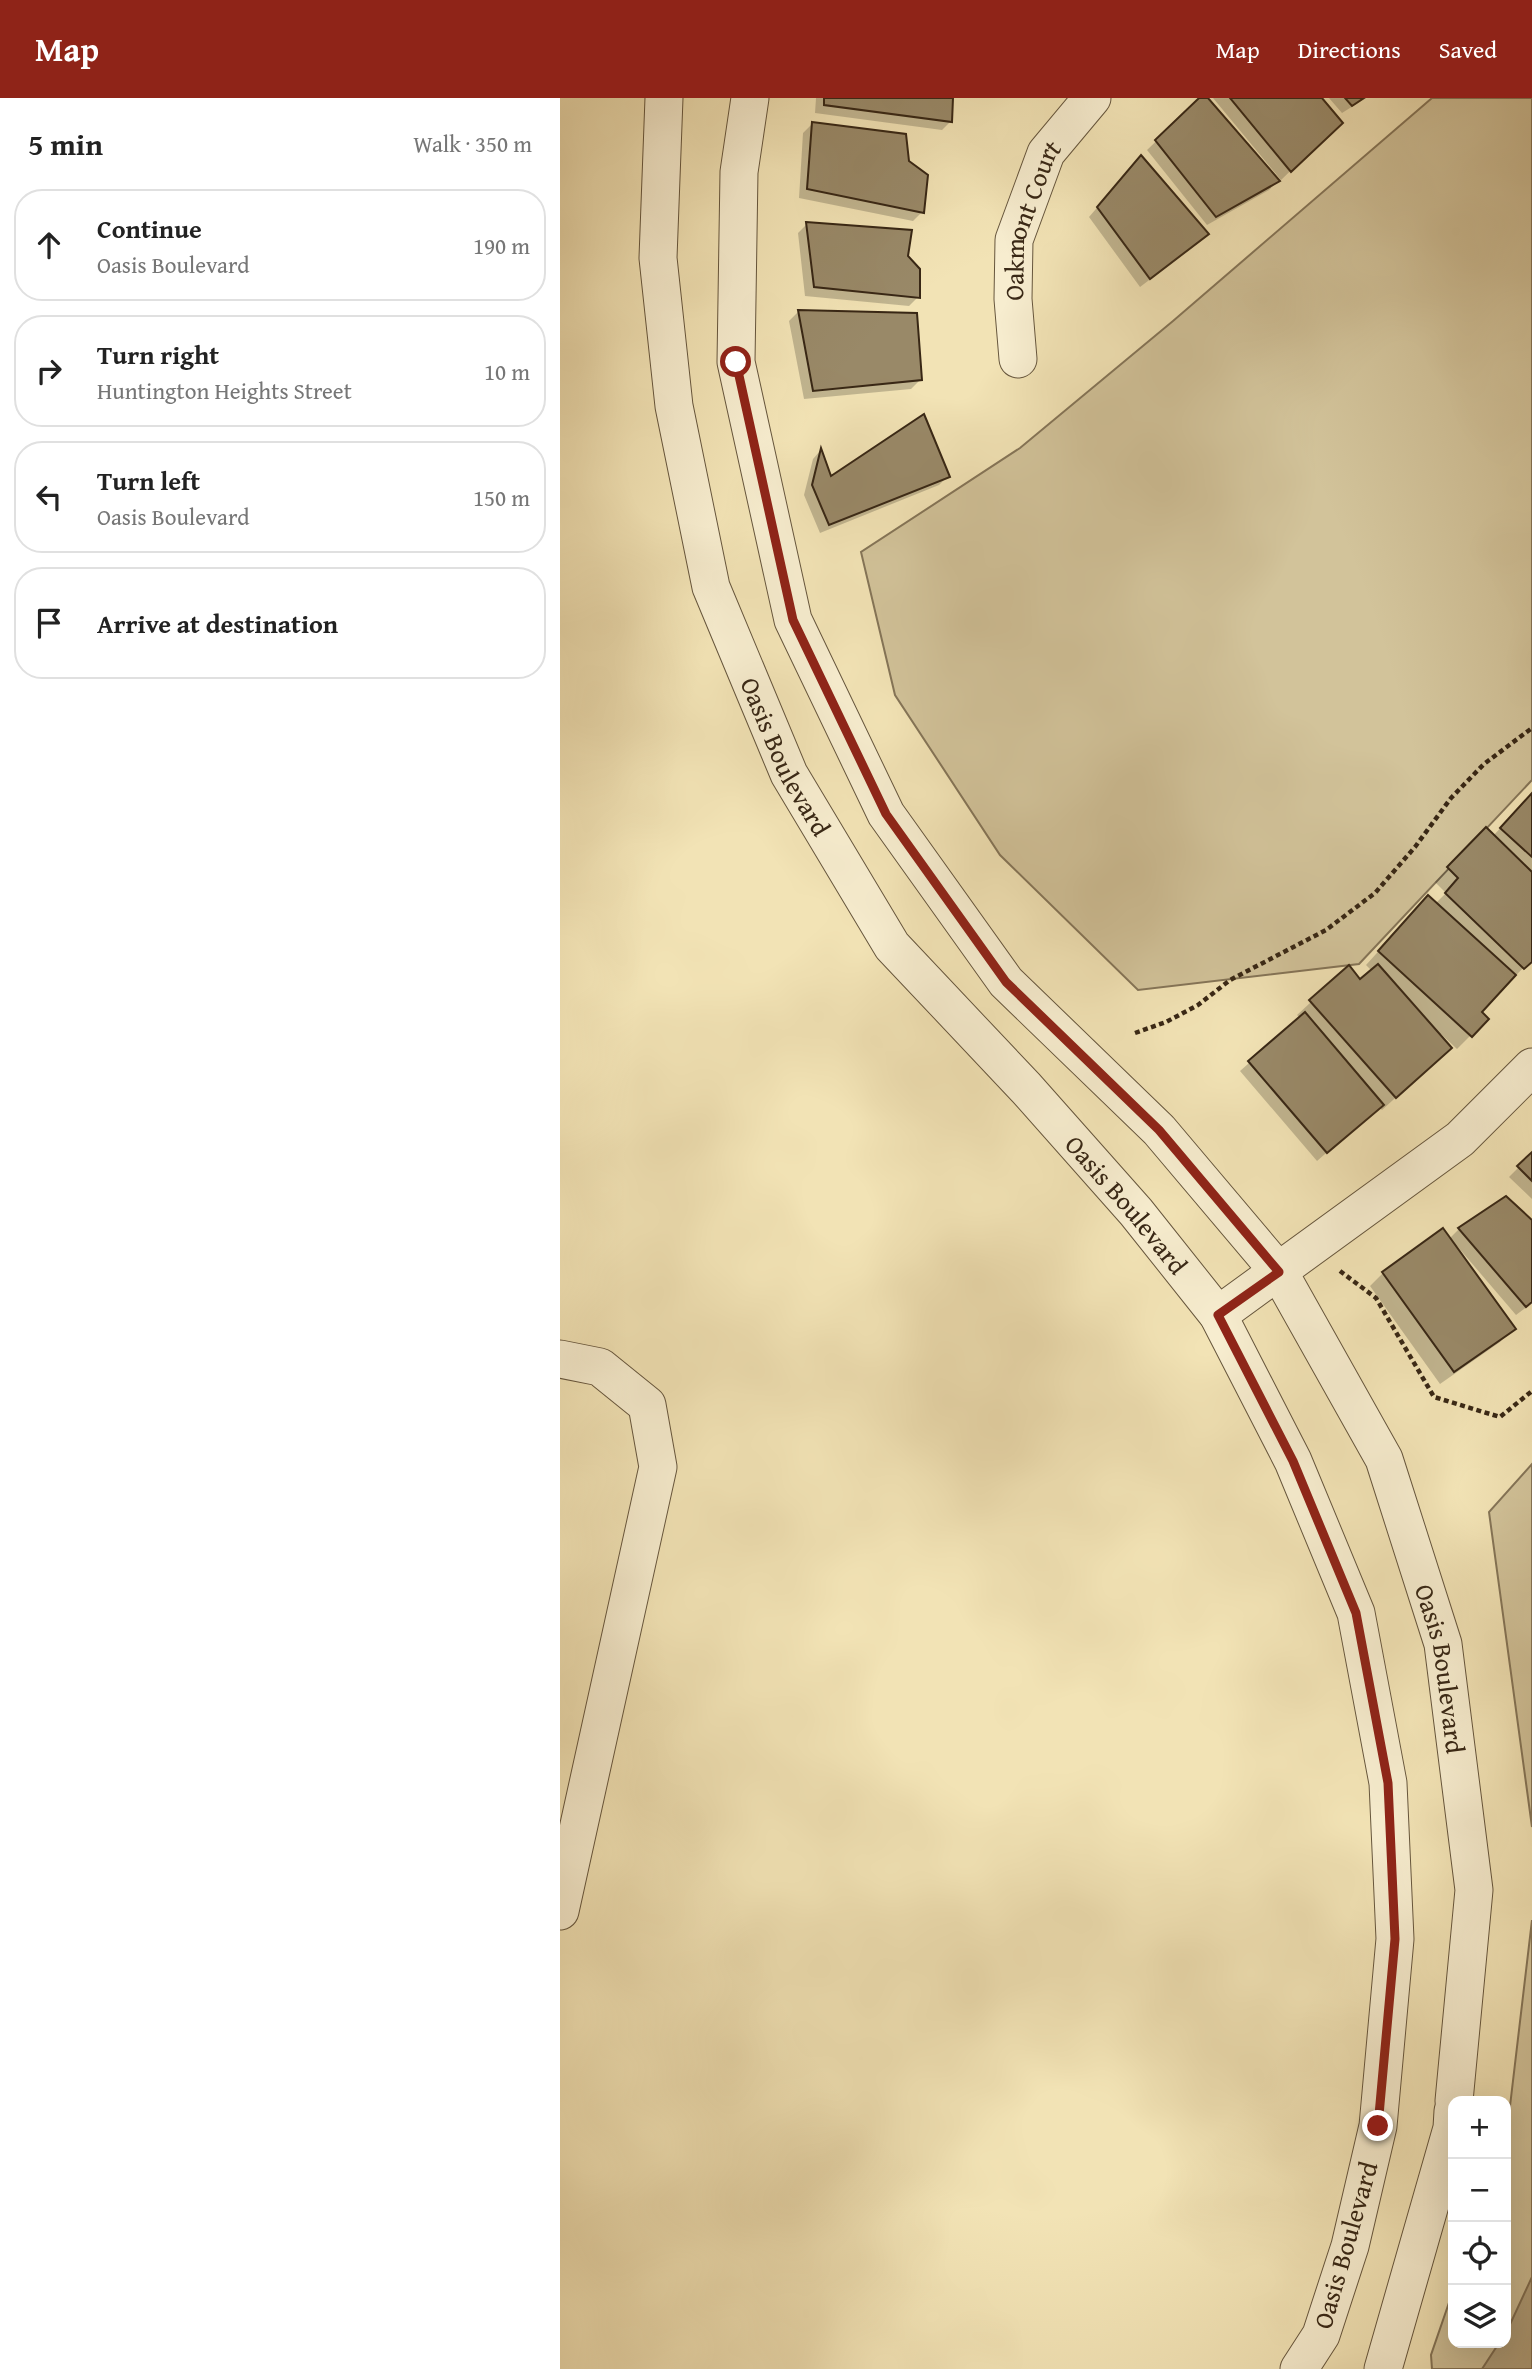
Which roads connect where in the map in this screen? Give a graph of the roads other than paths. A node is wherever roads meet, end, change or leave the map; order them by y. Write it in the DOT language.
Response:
graph roads {
  1 [pos="664,98"];
  2 [pos="750,98"];
  3 [pos="1092,98"];
  4 [pos="1018,359"];
  5 [pos="1532,1067"];
  6 [pos="1279,1272"];
  7 [pos="1218,1315"];
  8 [pos="560,1359"];
  9 [pos="560,1911"];
  10 [pos="1454,2096"];
  11 [pos="1448,2142"];
  12 [pos="1299,2369"];
  13 [pos="1383,2369"];
  1 -- 7 [label="street, Oasis Boulevard"];
  2 -- 6 [label="street, Oasis Boulevard"];
  3 -- 4 [label="street, Oakmont Court"];
  5 -- 6 [label="street"];
  6 -- 7 [label="street"];
  6 -- 10 [label="street, Oasis Boulevard"];
  7 -- 12 [label="street, Oasis Boulevard"];
  8 -- 9 [label="street"];
  11 -- 13 [label="street"];
}
